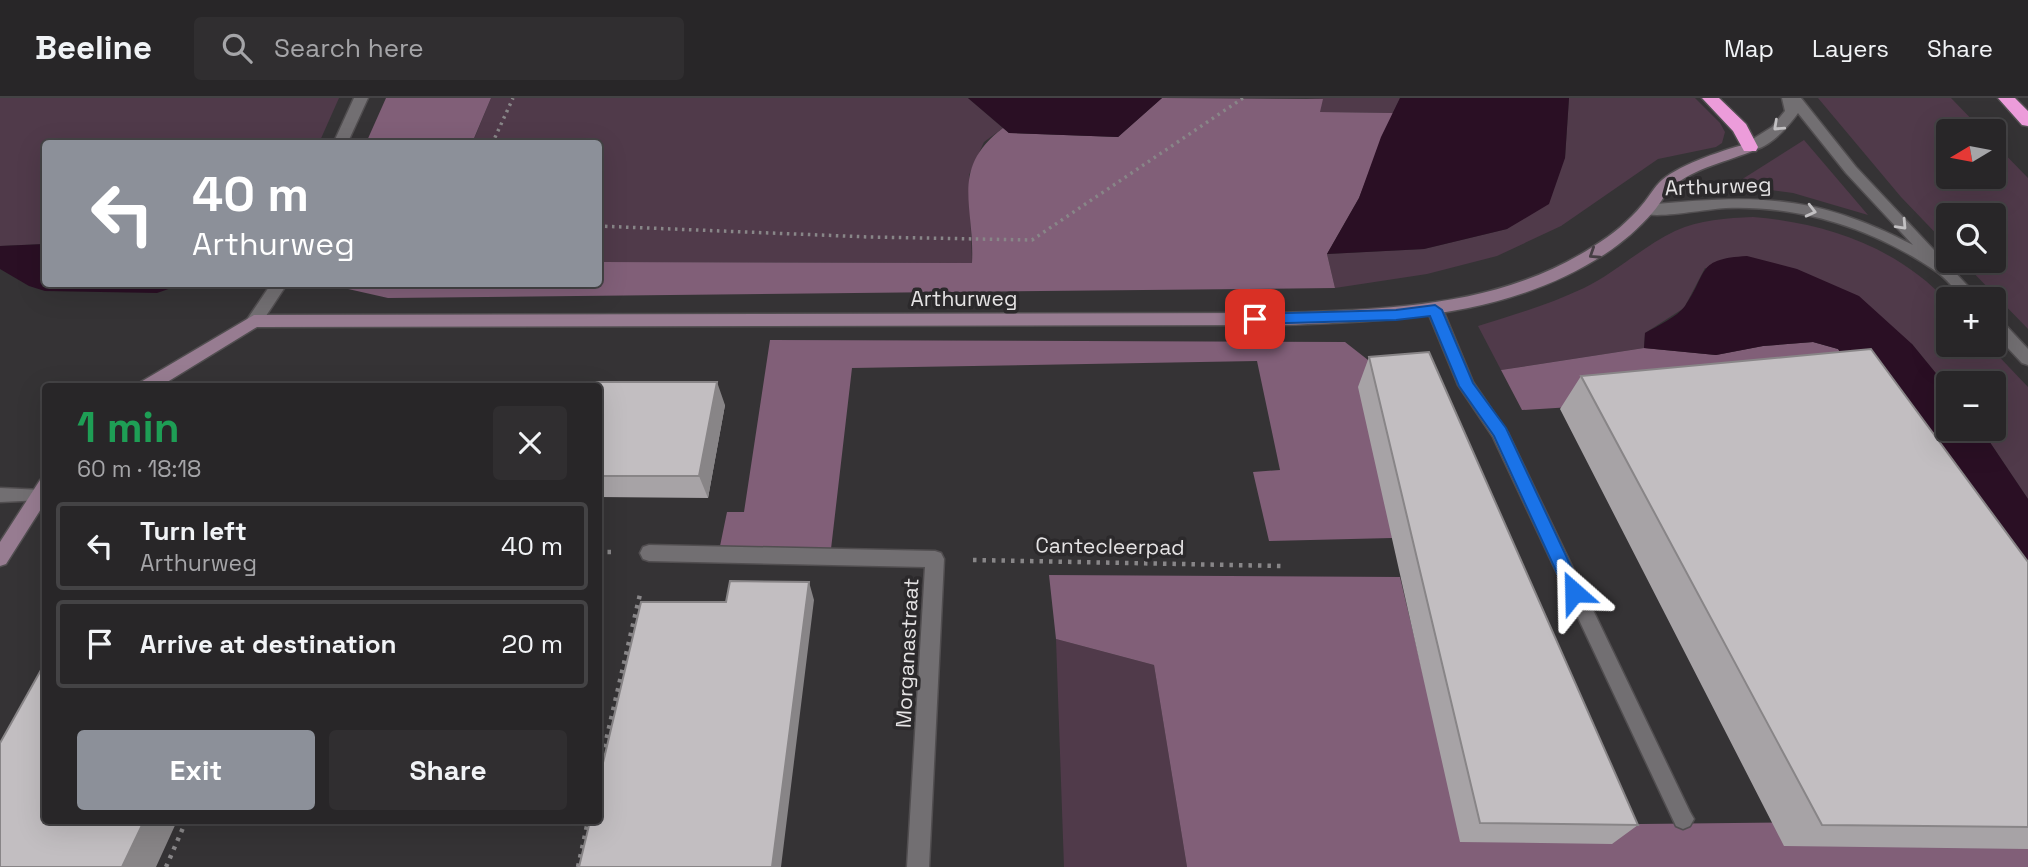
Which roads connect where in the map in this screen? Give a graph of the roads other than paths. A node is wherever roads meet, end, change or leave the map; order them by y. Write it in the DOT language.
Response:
graph roads {
  1 [pos="361,98"];
  2 [pos="1710,98"];
  3 [pos="1789,98"];
  4 [pos="1794,98"];
  5 [pos="2006,98"];
  6 [pos="2028,121"];
  7 [pos="342,140"];
  8 [pos="1751,147"];
  9 [pos="1646,210"];
  10 [pos="1936,260"];
  11 [pos="1936,265"];
  12 [pos="1948,273"];
  13 [pos="277,287"];
  14 [pos="1961,287"];
  15 [pos="1435,310"];
  16 [pos="254,321"];
  17 [pos="2006,336"];
  18 [pos="2028,359"];
  19 [pos="152,383"];
  20 [pos="41,490"];
  21 [pos="0,495"];
  22 [pos="649,553"];
  23 [pos="0,558"];
  24 [pos="1683,820"];
  25 [pos="918,867"];
  1 -- 7 [label="street"];
  2 -- 8 [label="highway"];
  3 -- 8 [label="street, Arthurweg, one-way"];
  4 -- 10 [label="street, one-way"];
  5 -- 6 [label="highway"];
  8 -- 9 [label="street, Arthurweg"];
  9 -- 11 [label="street, Arthurweg, one-way"];
  9 -- 15 [label="street, Arthurweg, one-way"];
  12 -- 14 [label="street"];
  13 -- 16 [label="street"];
  15 -- 16 [label="street, Arthurweg"];
  15 -- 24 [label="street"];
  16 -- 19 [label="street"];
  17 -- 18 [label="street"];
  20 -- 21 [label="street"];
  20 -- 23 [label="street"];
  22 -- 25 [label="street, Morganastraat"];
}
